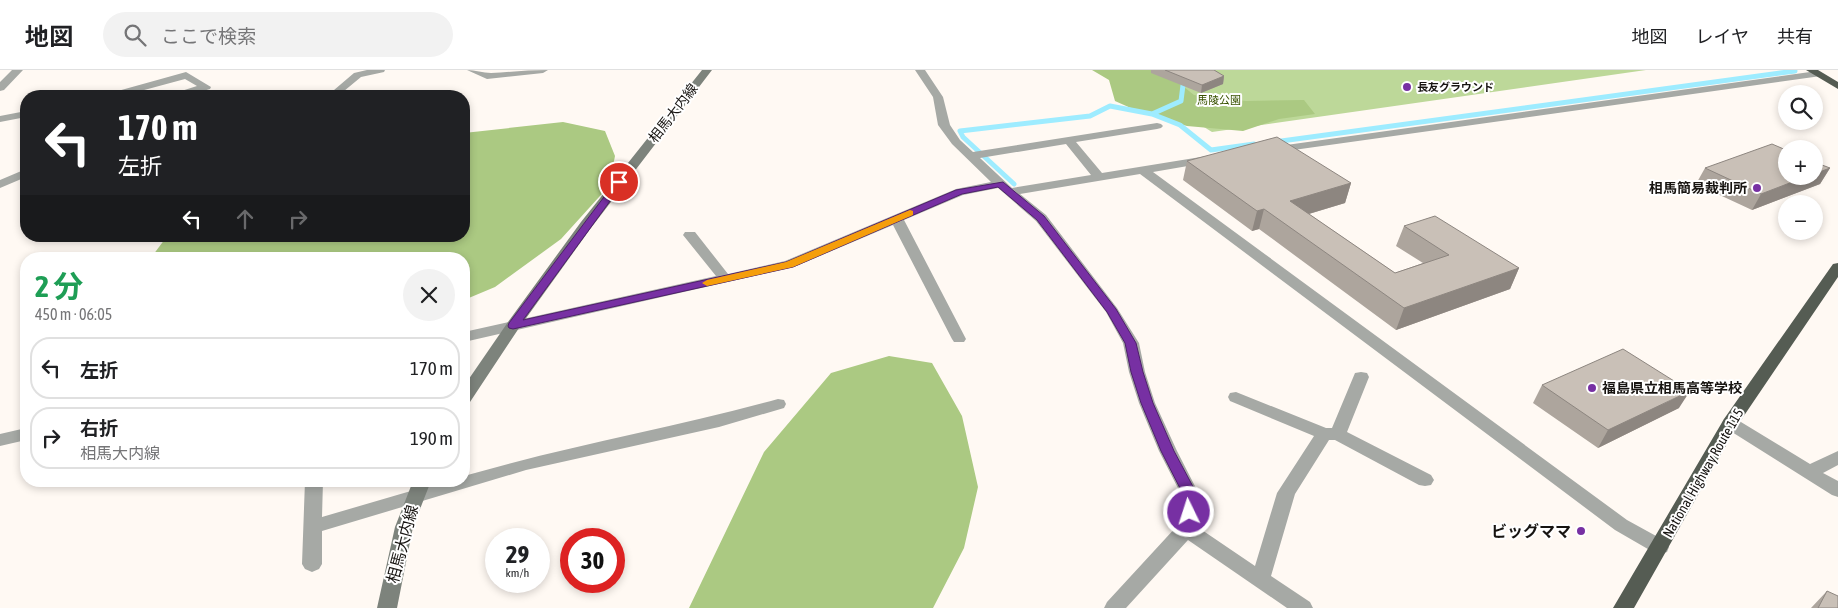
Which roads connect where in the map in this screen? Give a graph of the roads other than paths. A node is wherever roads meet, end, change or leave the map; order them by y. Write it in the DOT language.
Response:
graph roads {
  1 [pos="18,70"];
  2 [pos="380,70"];
  3 [pos="472,70"];
  4 [pos="543,70"];
  5 [pos="707,70"];
  6 [pos="920,70"];
  7 [pos="1814,72"];
  8 [pos="360,73"];
  9 [pos="1838,86"];
  10 [pos="0,88"];
  11 [pos="132,90"];
  12 [pos="196,90"];
  13 [pos="339,90"];
  14 [pos="20,115"];
  15 [pos="0,119"];
  16 [pos="1157,126"];
  17 [pos="1069,141"];
  18 [pos="1259,152"];
  19 [pos="972,156"];
  20 [pos="1220,158"];
  21 [pos="1142,170"];
  22 [pos="20,176"];
  23 [pos="1098,176"];
  24 [pos="0,184"];
  25 [pos="1004,188"];
  26 [pos="897,219"];
  27 [pos="690,235"];
  28 [pos="1838,268"];
  29 [pos="724,279"];
  30 [pos="513,326"];
  31 [pos="470,336"];
  32 [pos="959,339"];
  33 [pos="1361,377"];
  34 [pos="470,389"];
  35 [pos="1236,396"];
  36 [pos="778,404"];
  37 [pos="1730,423"];
  38 [pos="1331,434"];
  39 [pos="20,435"];
  40 [pos="0,440"];
  41 [pos="1838,457"];
  42 [pos="1810,472"];
  43 [pos="470,477"];
  44 [pos="1425,480"];
  45 [pos="314,487"];
  46 [pos="418,489"];
  47 [pos="1838,490"];
  48 [pos="313,527"];
  49 [pos="1186,529"];
  50 [pos="1660,548"];
  51 [pos="312,564"];
  52 [pos="1261,578"];
  53 [pos="386,608"];
  54 [pos="1114,608"];
  55 [pos="1303,608"];
  56 [pos="1623,608"];
  1 -- 10 [label="street"];
  2 -- 8 [label="street"];
  3 -- 4 [label="street"];
  5 -- 30 [label="main road, 相馬大内線"];
  6 -- 19 [label="street"];
  7 -- 9 [label="highway"];
  7 -- 18 [label="street"];
  8 -- 13 [label="street"];
  11 -- 12 [label="street"];
  14 -- 15 [label="street"];
  16 -- 17 [label="street"];
  17 -- 19 [label="street"];
  17 -- 23 [label="street"];
  19 -- 25 [label="street"];
  20 -- 21 [label="street"];
  21 -- 23 [label="street"];
  21 -- 50 [label="street"];
  22 -- 24 [label="street"];
  23 -- 25 [label="street"];
  25 -- 26 [label="street"];
  25 -- 49 [label="street"];
  26 -- 29 [label="street"];
  26 -- 32 [label="street"];
  27 -- 29 [label="street"];
  28 -- 37 [label="highway, National Highway Route 115"];
  29 -- 30 [label="street"];
  30 -- 31 [label="street"];
  30 -- 34 [label="main road, 相馬大内線"];
  33 -- 38 [label="street"];
  35 -- 38 [label="street"];
  36 -- 43 [label="street"];
  37 -- 42 [label="street"];
  37 -- 50 [label="highway, National Highway Route 115"];
  38 -- 44 [label="street"];
  38 -- 52 [label="street"];
  39 -- 40 [label="street"];
  41 -- 42 [label="street"];
  42 -- 47 [label="street"];
  45 -- 48 [label="street"];
  46 -- 48 [label="street"];
  46 -- 53 [label="main road, 相馬大内線"];
  48 -- 51 [label="street"];
  49 -- 52 [label="street"];
  49 -- 54 [label="street"];
  50 -- 56 [label="highway, National Highway Route 115"];
  52 -- 55 [label="street"];
}
